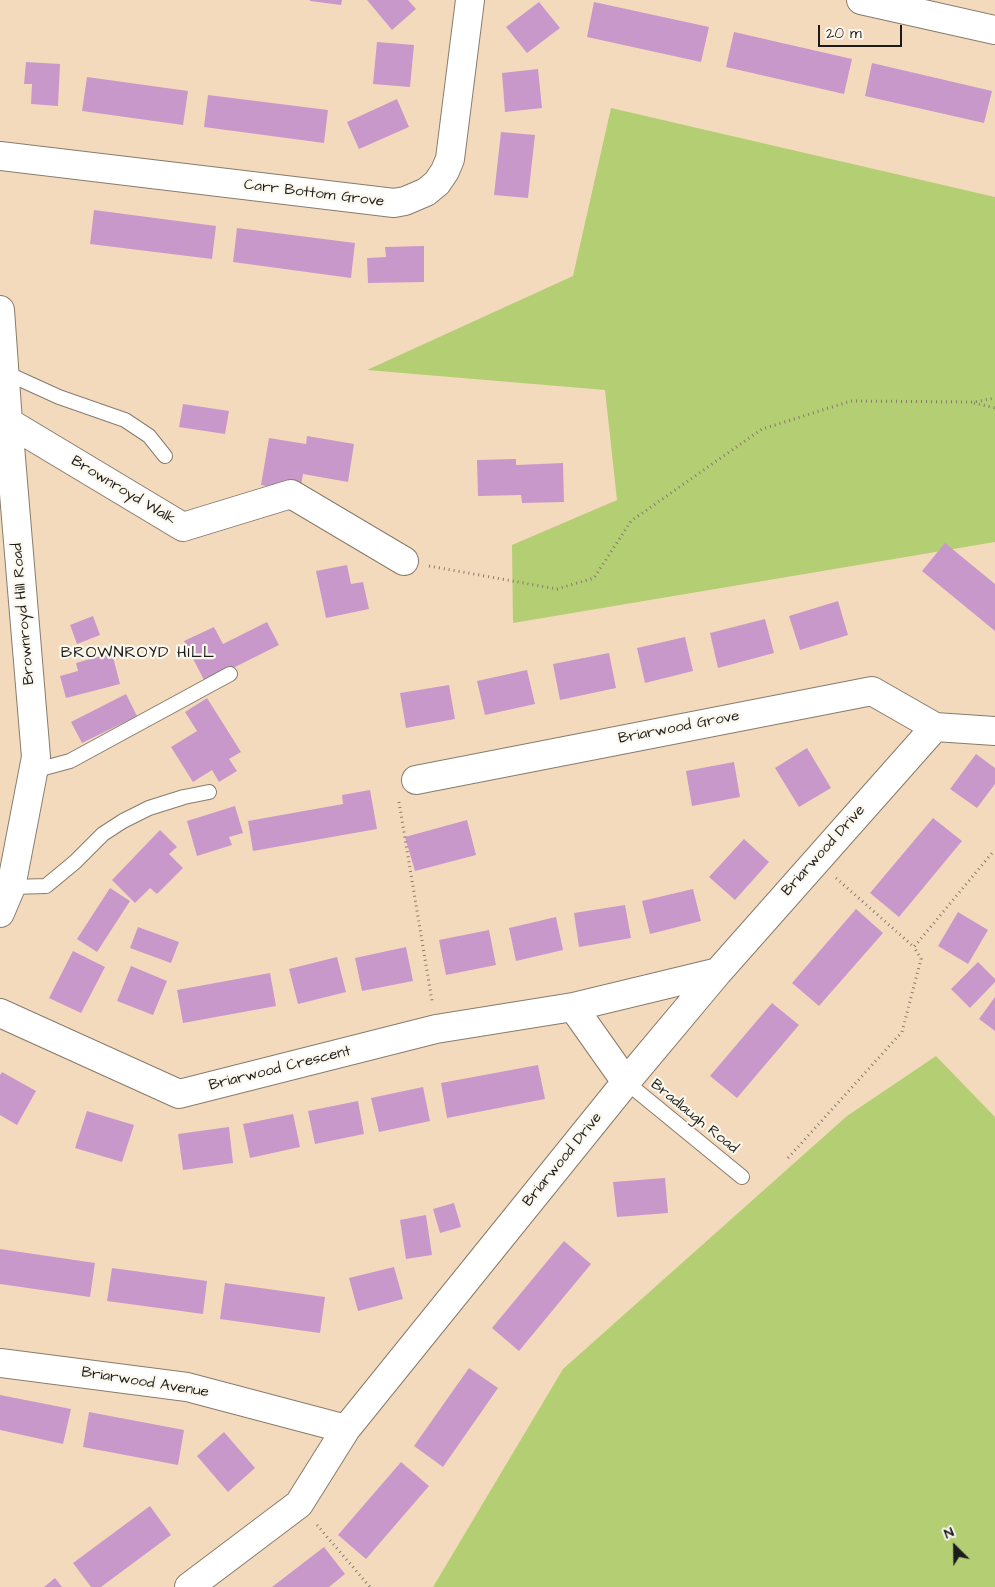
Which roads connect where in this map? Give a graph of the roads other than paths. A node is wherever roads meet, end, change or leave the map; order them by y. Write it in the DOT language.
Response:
graph roads {
  1 [pos="470,0"];
  2 [pos="861,0"];
  3 [pos="995,30"];
  4 [pos="0,156"];
  5 [pos="0,310"];
  6 [pos="4,372"];
  7 [pos="8,422"];
  8 [pos="165,456"];
  9 [pos="404,562"];
  10 [pos="230,674"];
  11 [pos="935,727"];
  12 [pos="995,731"];
  13 [pos="33,771"];
  14 [pos="416,780"];
  15 [pos="209,792"];
  16 [pos="11,887"];
  17 [pos="0,913"];
  18 [pos="718,972"];
  19 [pos="573,1007"];
  20 [pos="0,1013"];
  21 [pos="626,1082"];
  22 [pos="742,1177"];
  23 [pos="0,1363"];
  24 [pos="346,1429"];
  25 [pos="189,1587"];
  1 -- 4 [label="street, Carr Bottom Grove"];
  2 -- 3 [label="street"];
  5 -- 6 [label="street, Brownroyd Hill Road"];
  6 -- 7 [label="street, Brownroyd Hill Road"];
  6 -- 8 [label="lane"];
  7 -- 9 [label="street, Brownroyd Walk"];
  7 -- 13 [label="street, Brownroyd Hill Road"];
  10 -- 13 [label="lane"];
  11 -- 12 [label="street"];
  11 -- 14 [label="street, Briarwood Grove"];
  11 -- 18 [label="street, Briarwood Drive"];
  13 -- 16 [label="street, Brownroyd Hill Road"];
  15 -- 16 [label="lane"];
  16 -- 17 [label="street, Brownroyd Hill Road"];
  18 -- 19 [label="street, Briarwood Crescent"];
  18 -- 21 [label="street, Briarwood Drive"];
  19 -- 20 [label="street, Briarwood Crescent"];
  19 -- 21 [label="street"];
  21 -- 22 [label="lane, Bradlaugh Road"];
  21 -- 24 [label="street, Briarwood Drive"];
  23 -- 24 [label="street, Briarwood Avenue"];
  24 -- 25 [label="street, Briarwood Drive"];
}
